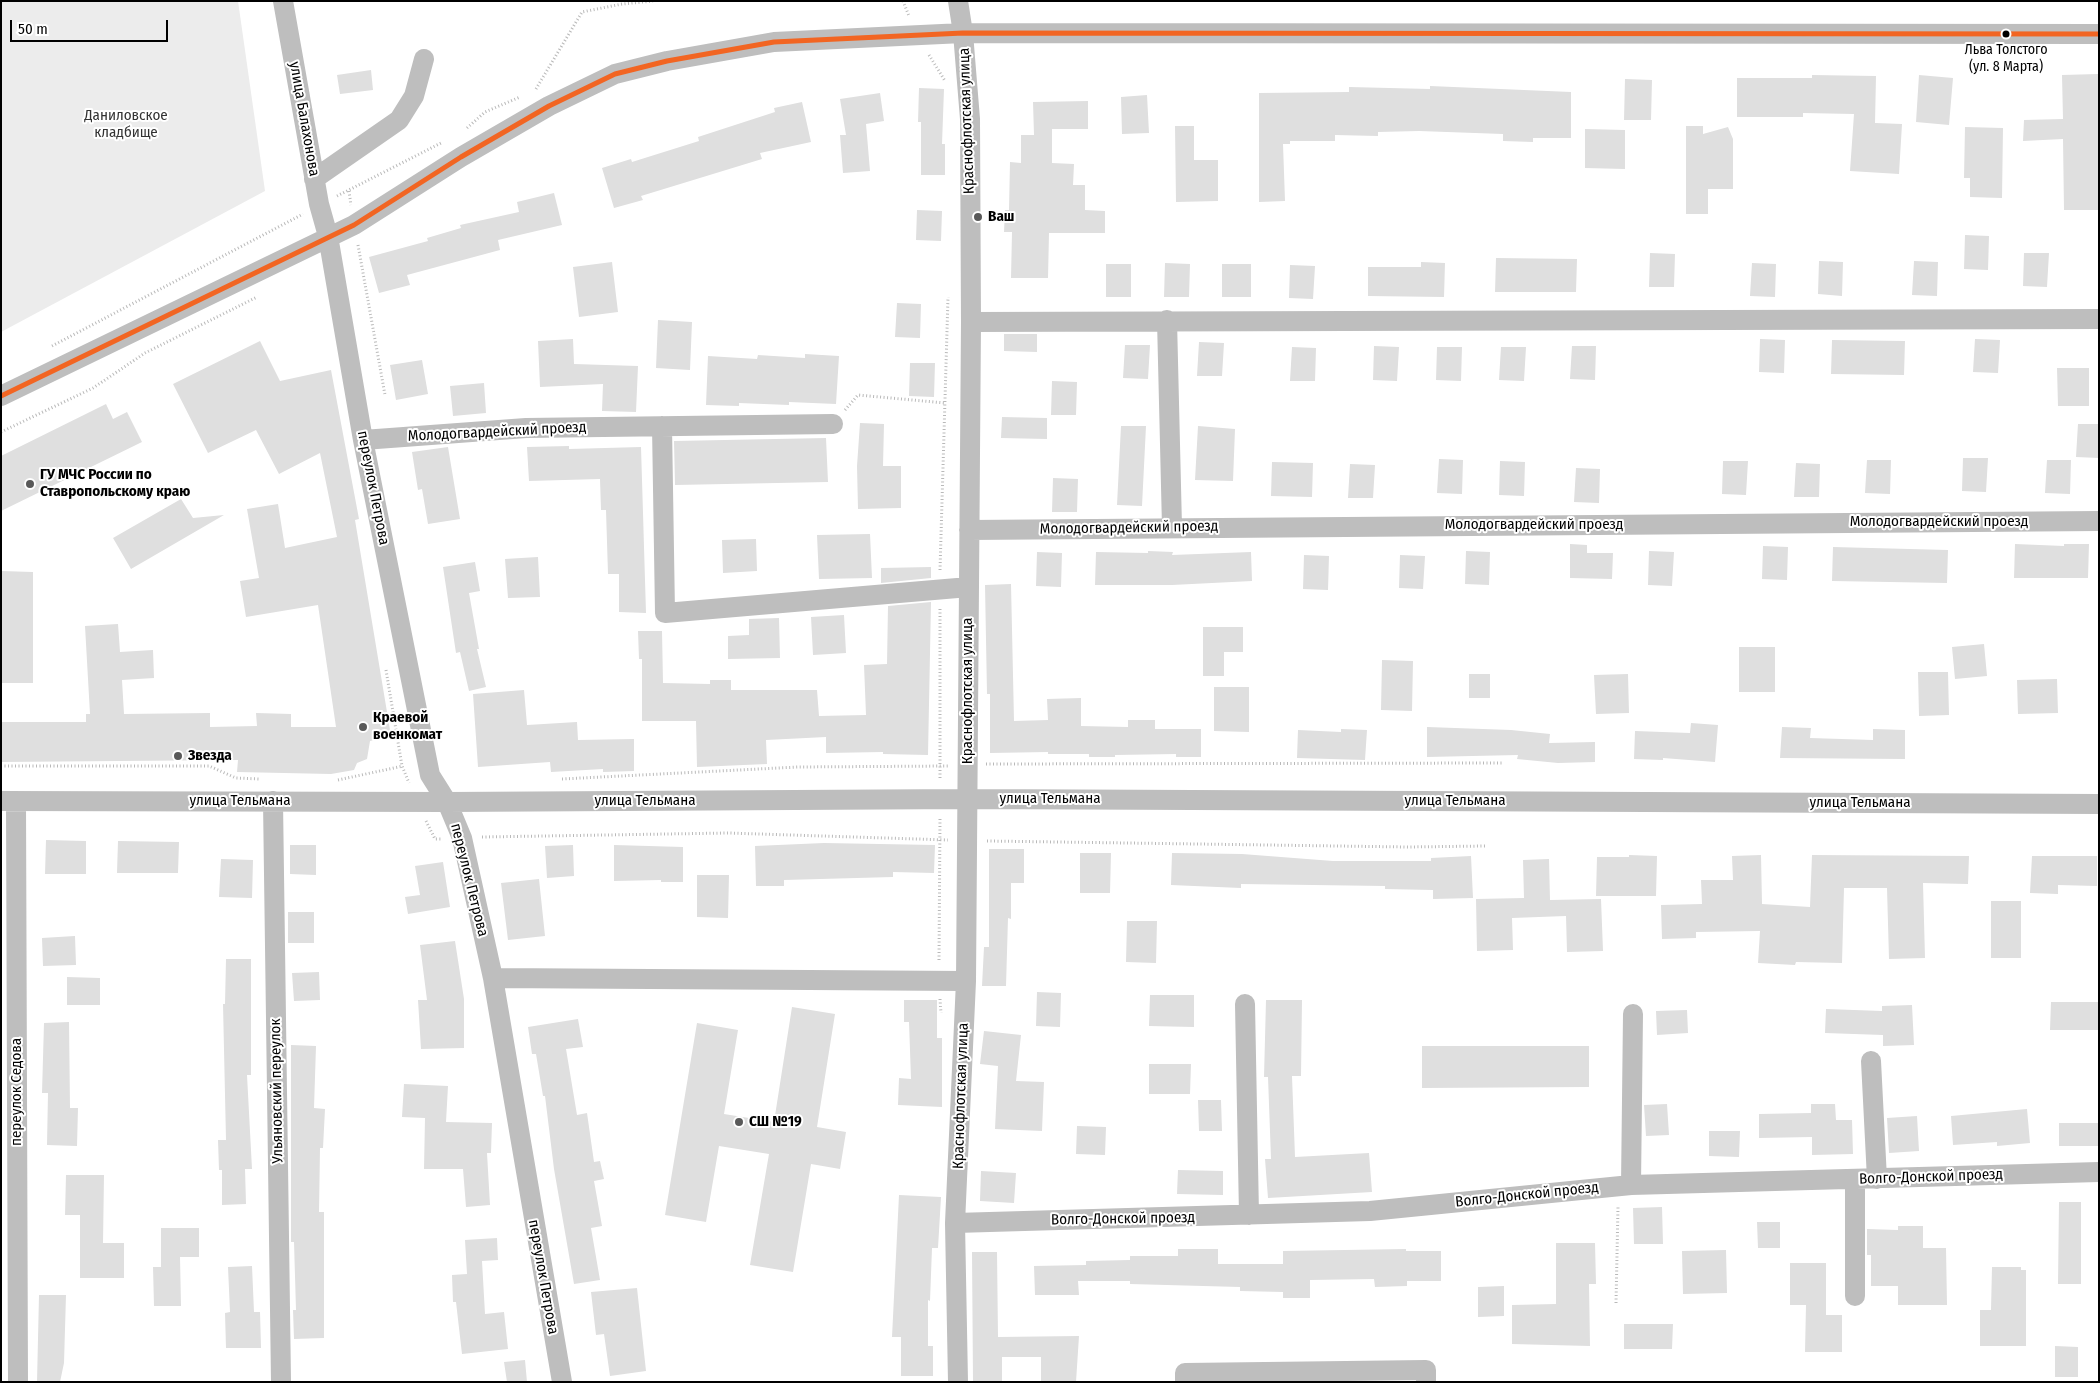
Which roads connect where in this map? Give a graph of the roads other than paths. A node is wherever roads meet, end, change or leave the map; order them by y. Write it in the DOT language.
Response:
graph roads {
  1 [pos="283,1"];
  2 [pos="958,1"];
  3 [pos="963,33"];
  4 [pos="2099,34"];
  5 [pos="424,59"];
  6 [pos="314,179"];
  7 [pos="328,236"];
  8 [pos="1167,320"];
  9 [pos="2099,320"];
  10 [pos="971,322"];
  11 [pos="1,396"];
  12 [pos="833,424"];
  13 [pos="662,426"];
  14 [pos="363,440"];
  15 [pos="2099,521"];
  16 [pos="1172,527"];
  17 [pos="969,530"];
  18 [pos="969,587"];
  19 [pos="967,799"];
  20 [pos="9,801"];
  21 [pos="273,801"];
  22 [pos="447,802"];
  23 [pos="2099,804"];
  24 [pos="493,978"];
  25 [pos="966,981"];
  26 [pos="1245,1004"];
  27 [pos="1633,1014"];
  28 [pos="1871,1062"];
  29 [pos="2099,1172"];
  30 [pos="1855,1179"];
  31 [pos="1877,1179"];
  32 [pos="1625,1185"];
  33 [pos="1249,1215"];
  34 [pos="955,1223"];
  35 [pos="1855,1296"];
  36 [pos="18,1382"];
  37 [pos="281,1382"];
  38 [pos="562,1382"];
  39 [pos="958,1382"];
  40 [pos="1185,1382"];
  41 [pos="1426,1382"];
  1 -- 6 [label="street, улица Балахонова"];
  2 -- 3 [label="street, Краснофлотская улица"];
  3 -- 4 [label="street"];
  3 -- 7 [label="street"];
  3 -- 10 [label="street, Краснофлотская улица"];
  5 -- 6 [label="street"];
  6 -- 7 [label="street, улица Балахонова"];
  7 -- 11 [label="street"];
  7 -- 14 [label="street, переулок Петрова"];
  8 -- 9 [label="street"];
  8 -- 10 [label="street"];
  8 -- 16 [label="street"];
  10 -- 17 [label="street, Краснофлотская улица"];
  12 -- 13 [label="street, Молодогвардейский проезд"];
  13 -- 14 [label="street, Молодогвардейский проезд"];
  13 -- 18 [label="street"];
  14 -- 22 [label="street, переулок Петрова"];
  15 -- 16 [label="street, Молодогвардейский проезд"];
  16 -- 17 [label="street, Молодогвардейский проезд"];
  17 -- 18 [label="street, Краснофлотская улица"];
  18 -- 19 [label="street, Краснофлотская улица"];
  19 -- 22 [label="street, улица Тельмана"];
  19 -- 23 [label="street, улица Тельмана"];
  19 -- 25 [label="street, Краснофлотская улица"];
  20 -- 21 [label="street, улица Тельмана"];
  20 -- 36 [label="street, переулок Седова"];
  21 -- 22 [label="street, улица Тельмана"];
  21 -- 37 [label="street, Ульяновский переулок"];
  22 -- 24 [label="street, переулок Петрова"];
  24 -- 25 [label="street"];
  24 -- 38 [label="street, переулок Петрова"];
  25 -- 34 [label="street, Краснофлотская улица"];
  26 -- 33 [label="street"];
  27 -- 32 [label="street"];
  28 -- 31 [label="street"];
  29 -- 31 [label="street, Волго-Донской проезд"];
  30 -- 31 [label="street, Волго-Донской проезд"];
  30 -- 32 [label="street, Волго-Донской проезд"];
  30 -- 35 [label="street"];
  32 -- 33 [label="street, Волго-Донской проезд"];
  33 -- 34 [label="street, Волго-Донской проезд"];
  34 -- 39 [label="street, Краснофлотская улица"];
  40 -- 41 [label="street"];
}
